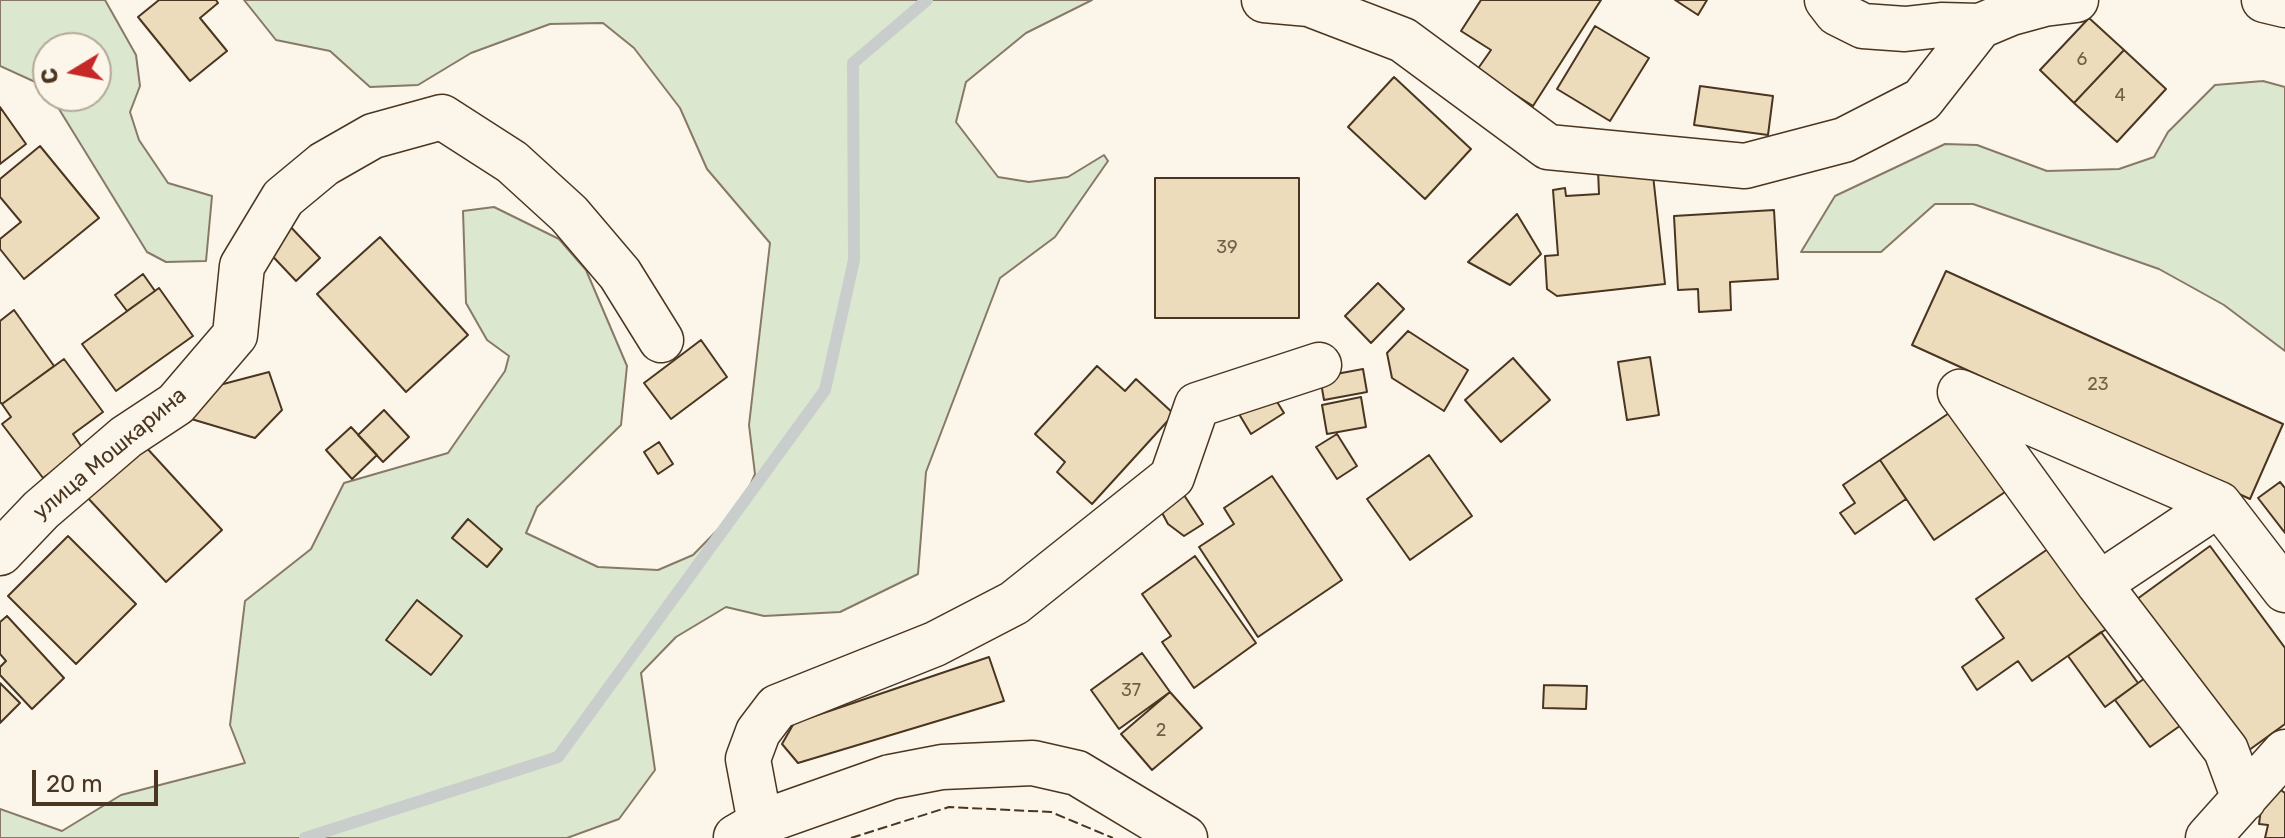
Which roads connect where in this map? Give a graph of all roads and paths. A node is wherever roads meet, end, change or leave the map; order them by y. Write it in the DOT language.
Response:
graph roads {
  1 [pos="1264,0"];
  2 [pos="1827,0"];
  3 [pos="2076,0"];
  4 [pos="2264,0"];
  5 [pos="2285,5"];
  6 [pos="1980,26"];
  7 [pos="661,340"];
  8 [pos="1319,365"];
  9 [pos="2219,504"];
  10 [pos="0,553"];
  11 [pos="2099,584"];
  12 [pos="2285,590"];
  13 [pos="2285,752"];
  14 [pos="2244,799"];
  15 [pos="747,830"];
  16 [pos="1185,838"];
  17 [pos="2208,838"];
  1 -- 6 [label="street"];
  2 -- 6 [label="street"];
  3 -- 6 [label="street"];
  4 -- 5 [label="street"];
  7 -- 10 [label="street, улица Мошкарина"];
  8 -- 15 [label="street"];
  9 -- 11 [label="street"];
  9 -- 11 [label="street"];
  9 -- 12 [label="street"];
  11 -- 14 [label="street"];
  13 -- 14 [label="street"];
  14 -- 17 [label="street"];
  15 -- 16 [label="street"];
}
